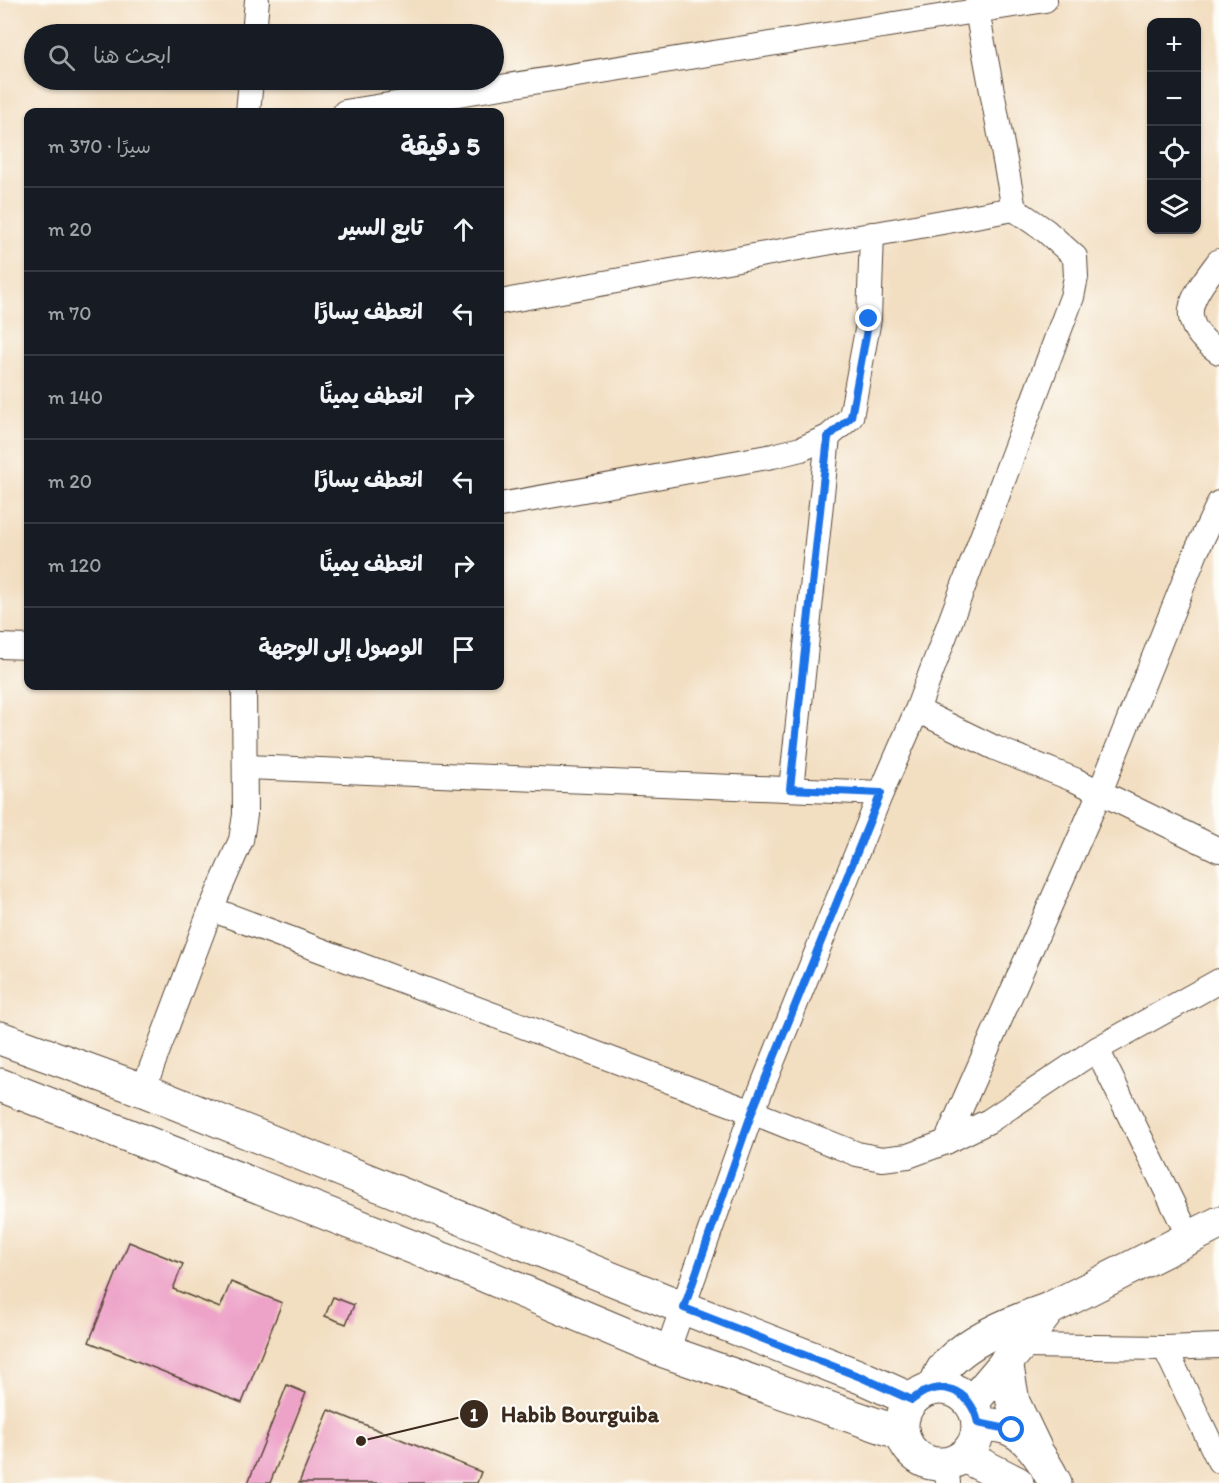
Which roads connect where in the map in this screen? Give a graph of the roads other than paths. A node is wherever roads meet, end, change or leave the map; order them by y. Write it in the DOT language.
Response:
graph roads {
  1 [pos="257,0"];
  2 [pos="1029,1"];
  3 [pos="977,11"];
  4 [pos="255,24"];
  5 [pos="504,87"];
  6 [pos="250,90"];
  7 [pos="483,90"];
  8 [pos="248,108"];
  9 [pos="370,108"];
  10 [pos="1014,209"];
  11 [pos="872,234"];
  12 [pos="1219,261"];
  13 [pos="504,301"];
  14 [pos="1219,352"];
  15 [pos="828,437"];
  16 [pos="1219,503"];
  17 [pos="504,504"];
  18 [pos="0,646"];
  19 [pos="24,647"];
  20 [pos="244,690"];
  21 [pos="917,710"];
  22 [pos="244,767"];
  23 [pos="790,789"];
  24 [pos="1100,792"];
  25 [pos="881,793"];
  26 [pos="1219,850"];
  27 [pos="211,909"];
  28 [pos="1219,981"];
  29 [pos="0,1038"];
  30 [pos="1097,1049"];
  31 [pos="0,1085"];
  32 [pos="143,1089"];
  33 [pos="752,1112"];
  34 [pos="946,1142"];
  35 [pos="1219,1223"];
  36 [pos="1190,1239"];
  37 [pos="684,1308"];
  38 [pos="1050,1309"];
  39 [pos="1219,1346"];
  40 [pos="1166,1348"];
  41 [pos="667,1352"];
  42 [pos="1014,1354"];
  43 [pos="923,1394"];
  44 [pos="975,1414"];
  45 [pos="903,1434"];
  46 [pos="1219,1461"];
  47 [pos="953,1468"];
  48 [pos="1047,1470"];
  49 [pos="1017,1483"];
  1 -- 4 [label="street"];
  2 -- 3 [label="street"];
  3 -- 5 [label="street"];
  3 -- 10 [label="street"];
  6 -- 8 [label="street"];
  7 -- 9 [label="street"];
  10 -- 11 [label="street"];
  10 -- 21 [label="street"];
  11 -- 13 [label="street"];
  11 -- 15 [label="street"];
  12 -- 14 [label="street"];
  15 -- 17 [label="street"];
  15 -- 23 [label="street"];
  16 -- 24 [label="street"];
  18 -- 19 [label="street"];
  20 -- 22 [label="street"];
  21 -- 24 [label="street"];
  21 -- 25 [label="street"];
  22 -- 23 [label="street"];
  22 -- 27 [label="street"];
  23 -- 25 [label="street"];
  24 -- 26 [label="street"];
  24 -- 34 [label="street"];
  25 -- 33 [label="street"];
  27 -- 32 [label="street"];
  27 -- 33 [label="street"];
  28 -- 30 [label="street"];
  29 -- 32 [label="street"];
  30 -- 34 [label="street"];
  30 -- 36 [label="street"];
  31 -- 41 [label="street"];
  32 -- 37 [label="street"];
  33 -- 34 [label="street"];
  33 -- 37 [label="street"];
  35 -- 36 [label="street"];
  36 -- 38 [label="street"];
  37 -- 41 [label="street"];
  37 -- 43 [label="street"];
  38 -- 42 [label="street"];
  38 -- 43 [label="street"];
  39 -- 40 [label="street"];
  40 -- 42 [label="street"];
  40 -- 46 [label="street"];
  41 -- 45 [label="street"];
  42 -- 44 [label="street"];
  42 -- 48 [label="street"];
  43 -- 44 [label="street"];
  43 -- 45 [label="street"];
  44 -- 47 [label="street"];
  44 -- 48 [label="street"];
  45 -- 47 [label="street"];
  47 -- 49 [label="street"];
}
